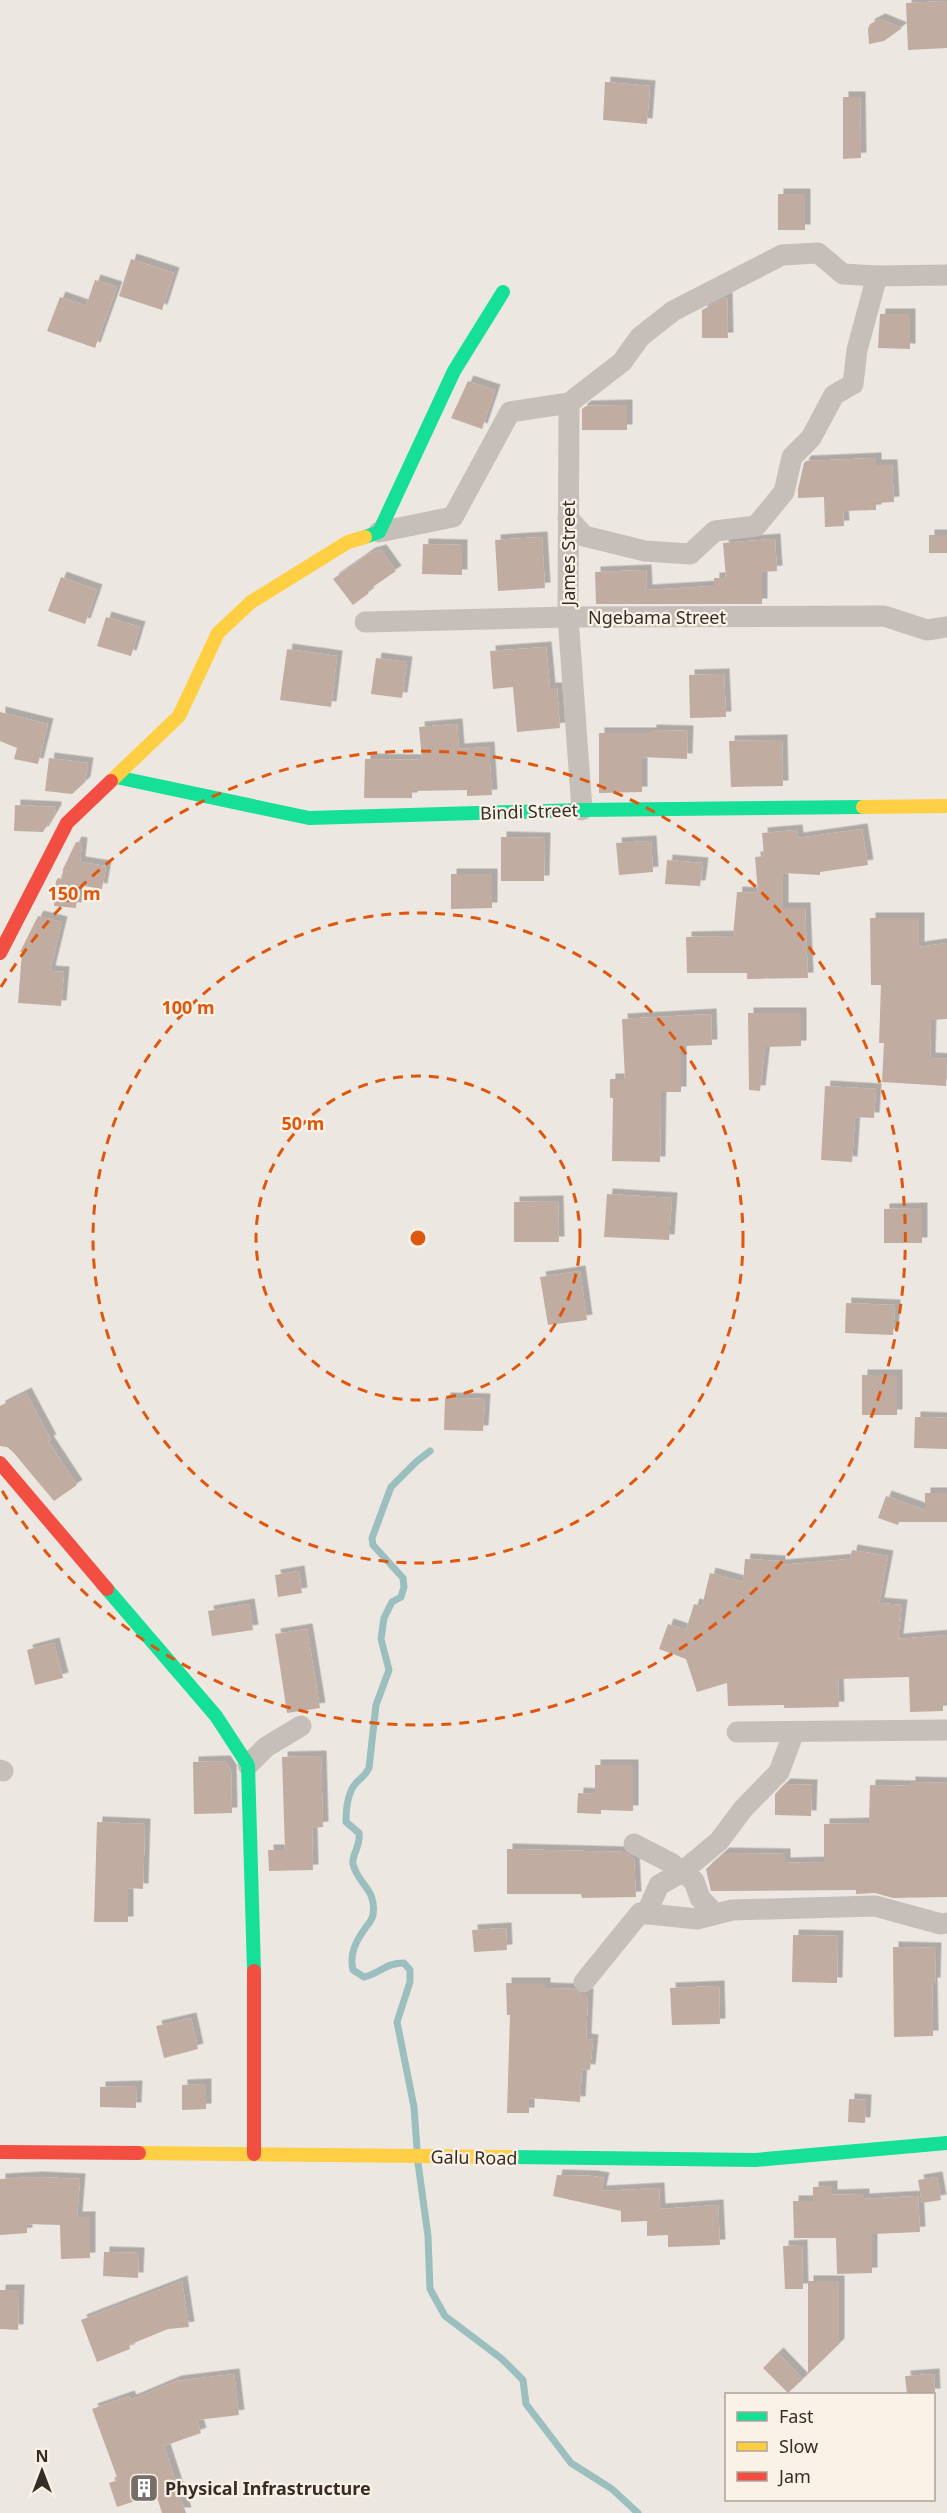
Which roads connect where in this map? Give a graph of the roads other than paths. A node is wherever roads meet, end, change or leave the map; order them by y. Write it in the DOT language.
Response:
graph roads {
  1 [pos="947,275"];
  2 [pos="877,276"];
  3 [pos="503,292"];
  4 [pos="569,403"];
  5 [pos="568,518"];
  6 [pos="379,532"];
  7 [pos="568,617"];
  8 [pos="365,622"];
  9 [pos="947,627"];
  10 [pos="116,777"];
  11 [pos="947,806"];
  12 [pos="582,810"];
  13 [pos="0,953"];
  14 [pos="0,1463"];
  15 [pos="301,1726"];
  16 [pos="947,1730"];
  17 [pos="737,1732"];
  18 [pos="794,1732"];
  19 [pos="248,1765"];
  20 [pos="634,1844"];
  21 [pos="682,1872"];
  22 [pos="646,1914"];
  23 [pos="715,1914"];
  24 [pos="947,1923"];
  25 [pos="584,1982"];
  26 [pos="947,2143"];
  27 [pos="0,2152"];
  28 [pos="254,2154"];
  1 -- 2 [label="street"];
  2 -- 4 [label="street"];
  2 -- 5 [label="street"];
  3 -- 6 [label="street"];
  4 -- 5 [label="street, James Street"];
  4 -- 6 [label="street"];
  5 -- 7 [label="street, James Street"];
  6 -- 10 [label="street"];
  7 -- 8 [label="street, Ngebama Street"];
  7 -- 9 [label="street, Ngebama Street"];
  7 -- 12 [label="street, James Street"];
  10 -- 12 [label="street, Bindi Street"];
  10 -- 13 [label="street"];
  11 -- 12 [label="street, Bindi Street"];
  14 -- 19 [label="street"];
  15 -- 19 [label="street"];
  16 -- 18 [label="street"];
  17 -- 18 [label="street"];
  18 -- 21 [label="street"];
  19 -- 28 [label="street"];
  20 -- 21 [label="street"];
  21 -- 22 [label="street"];
  21 -- 23 [label="street"];
  22 -- 23 [label="street"];
  22 -- 25 [label="street"];
  23 -- 24 [label="street"];
  26 -- 28 [label="street, Galu Road"];
  27 -- 28 [label="street, Galu Road"];
}
